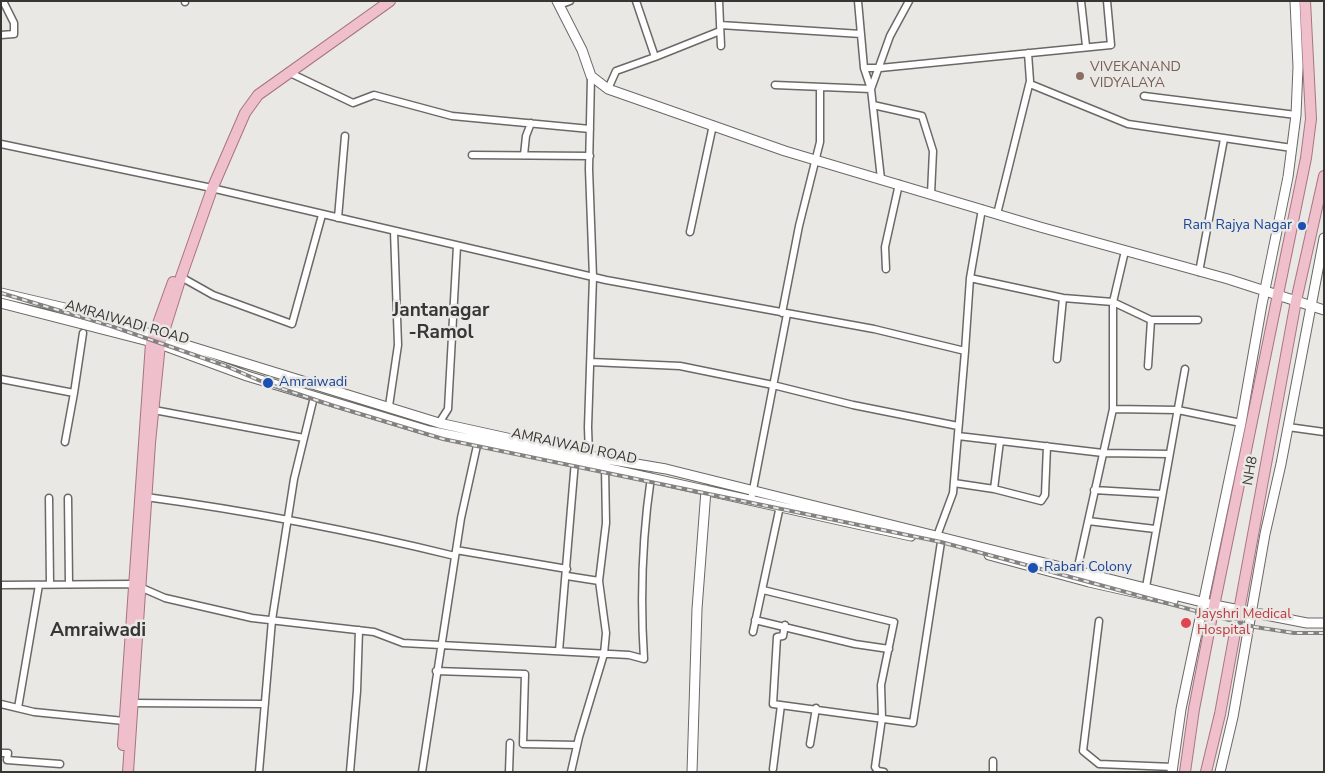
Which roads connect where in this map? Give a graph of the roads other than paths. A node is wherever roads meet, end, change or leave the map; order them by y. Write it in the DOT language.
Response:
graph roads {
  1 [pos="3,1"];
  2 [pos="380,1"];
  3 [pos="390,1"];
  4 [pos="570,1"];
  5 [pos="636,1"];
  6 [pos="719,1"];
  7 [pos="858,1"];
  8 [pos="909,1"];
  9 [pos="1081,1"];
  10 [pos="1107,1"];
  11 [pos="1295,1"];
  12 [pos="1305,1"];
  13 [pos="558,3"];
  14 [pos="720,28"];
  15 [pos="861,34"];
  16 [pos="1,35"];
  17 [pos="721,46"];
  18 [pos="1086,46"];
  19 [pos="1028,53"];
  20 [pos="655,57"];
  21 [pos="864,68"];
  22 [pos="880,68"];
  23 [pos="288,72"];
  24 [pos="591,76"];
  25 [pos="1030,84"];
  26 [pos="775,85"];
  27 [pos="820,88"];
  28 [pos="608,89"];
  29 [pos="871,89"];
  30 [pos="1144,96"];
  31 [pos="873,105"];
  32 [pos="1296,115"];
  33 [pos="531,123"];
  34 [pos="713,126"];
  35 [pos="590,129"];
  36 [pos="345,136"];
  37 [pos="1224,139"];
  38 [pos="1,144"];
  39 [pos="1292,148"];
  40 [pos="472,155"];
  41 [pos="524,155"];
  42 [pos="590,156"];
  43 [pos="816,160"];
  44 [pos="1324,176"];
  45 [pos="881,179"];
  46 [pos="899,184"];
  47 [pos="210,188"];
  48 [pos="931,194"];
  49 [pos="982,209"];
  50 [pos="997,214"];
  51 [pos="322,215"];
  52 [pos="338,218"];
  53 [pos="394,231"];
  54 [pos="690,232"];
  55 [pos="1324,238"];
  56 [pos="457,246"];
  57 [pos="1125,250"];
  58 [pos="886,269"];
  59 [pos="1199,272"];
  60 [pos="181,277"];
  61 [pos="593,277"];
  62 [pos="970,278"];
  63 [pos="1265,290"];
  64 [pos="1,293"];
  65 [pos="1276,294"];
  66 [pos="1063,298"];
  67 [pos="1296,301"];
  68 [pos="1113,302"];
  69 [pos="1,303"];
  70 [pos="1310,306"];
  71 [pos="1324,310"];
  72 [pos="785,314"];
  73 [pos="1151,320"];
  74 [pos="1198,320"];
  75 [pos="83,333"];
  76 [pos="157,340"];
  77 [pos="965,351"];
  78 [pos="1057,358"];
  79 [pos="592,362"];
  80 [pos="1148,366"];
  81 [pos="1185,369"];
  82 [pos="1,379"];
  83 [pos="773,385"];
  84 [pos="74,393"];
  85 [pos="314,397"];
  86 [pos="389,406"];
  87 [pos="1113,409"];
  88 [pos="154,410"];
  89 [pos="1178,410"];
  90 [pos="440,423"];
  91 [pos="1242,423"];
  92 [pos="958,426"];
  93 [pos="1288,427"];
  94 [pos="1324,432"];
  95 [pos="958,436"];
  96 [pos="304,438"];
  97 [pos="478,441"];
  98 [pos="1000,441"];
  99 [pos="65,442"];
  100 [pos="1047,446"];
  101 [pos="1103,453"];
  102 [pos="1169,454"];
  103 [pos="589,456"];
  104 [pos="575,461"];
  105 [pos="605,467"];
  106 [pos="651,477"];
  107 [pos="954,483"];
  108 [pos="994,489"];
  109 [pos="706,490"];
  110 [pos="753,490"];
  111 [pos="1094,490"];
  112 [pos="1162,494"];
  113 [pos="146,497"];
  114 [pos="49,498"];
  115 [pos="68,498"];
  116 [pos="751,500"];
  117 [pos="780,506"];
  118 [pos="288,521"];
  119 [pos="1088,521"];
  120 [pos="1155,528"];
  121 [pos="939,539"];
  122 [pos="455,553"];
  123 [pos="1077,571"];
  124 [pos="567,573"];
  125 [pos="599,581"];
  126 [pos="39,584"];
  127 [pos="50,584"];
  128 [pos="69,584"];
  129 [pos="1,585"];
  130 [pos="136,587"];
  131 [pos="762,590"];
  132 [pos="1147,591"];
  133 [pos="1202,606"];
  134 [pos="1213,608"];
  135 [pos="1238,613"];
  136 [pos="1251,616"];
  137 [pos="272,620"];
  138 [pos="755,620"];
  139 [pos="1099,621"];
  140 [pos="1324,623"];
  141 [pos="785,625"];
  142 [pos="1324,629"];
  143 [pos="359,630"];
  144 [pos="752,632"];
  145 [pos="440,645"];
  146 [pos="889,649"];
  147 [pos="559,651"];
  148 [pos="604,654"];
  149 [pos="436,671"];
  150 [pos="1,704"];
  151 [pos="132,704"];
  152 [pos="265,704"];
  153 [pos="782,705"];
  154 [pos="18,708"];
  155 [pos="816,708"];
  156 [pos="882,718"];
  157 [pos="124,721"];
  158 [pos="510,743"];
  159 [pos="810,744"];
  160 [pos="577,745"];
  161 [pos="1,753"];
  162 [pos="993,762"];
  163 [pos="60,764"];
  164 [pos="773,769"];
  165 [pos="1173,769"];
  166 [pos="121,772"];
  167 [pos="128,772"];
  168 [pos="259,772"];
  169 [pos="350,772"];
  170 [pos="422,772"];
  171 [pos="509,772"];
  172 [pos="571,772"];
  173 [pos="692,772"];
  174 [pos="884,772"];
  175 [pos="993,772"];
  176 [pos="1184,772"];
  177 [pos="1206,772"];
  178 [pos="1220,772"];
  1 -- 16 [label="street"];
  2 -- 47 [label="main road"];
  3 -- 23 [label="main road"];
  4 -- 13 [label="street"];
  5 -- 20 [label="street"];
  6 -- 14 [label="street"];
  7 -- 15 [label="street"];
  8 -- 22 [label="street"];
  9 -- 18 [label="street"];
  10 -- 18 [label="street"];
  11 -- 32 [label="main road"];
  12 -- 65 [label="main road"];
  13 -- 24 [label="main road"];
  14 -- 15 [label="street"];
  14 -- 17 [label="street"];
  14 -- 20 [label="street"];
  15 -- 21 [label="street"];
  18 -- 19 [label="street"];
  19 -- 22 [label="street"];
  19 -- 25 [label="street"];
  20 -- 28 [label="street"];
  21 -- 22 [label="street"];
  21 -- 29 [label="street"];
  22 -- 29 [label="street"];
  23 -- 33 [label="street"];
  23 -- 47 [label="main road"];
  24 -- 28 [label="main road"];
  24 -- 35 [label="street"];
  25 -- 37 [label="street"];
  25 -- 50 [label="street"];
  26 -- 27 [label="street"];
  27 -- 29 [label="street"];
  27 -- 43 [label="street"];
  28 -- 34 [label="main road"];
  29 -- 31 [label="street"];
  30 -- 32 [label="street"];
  31 -- 45 [label="street"];
  31 -- 48 [label="street"];
  32 -- 39 [label="main road"];
  33 -- 35 [label="street"];
  33 -- 41 [label="street"];
  34 -- 43 [label="main road"];
  34 -- 54 [label="street"];
  35 -- 42 [label="street"];
  36 -- 52 [label="street"];
  37 -- 39 [label="street"];
  37 -- 59 [label="street"];
  38 -- 47 [label="street"];
  39 -- 63 [label="main road"];
  40 -- 41 [label="street"];
  41 -- 42 [label="street"];
  42 -- 61 [label="street"];
  43 -- 45 [label="main road"];
  43 -- 72 [label="street"];
  44 -- 67 [label="main road, NH8"];
  45 -- 46 [label="main road"];
  46 -- 48 [label="main road"];
  46 -- 58 [label="street"];
  47 -- 51 [label="street"];
  47 -- 60 [label="main road"];
  47 -- 76 [label="main road"];
  48 -- 49 [label="main road"];
  49 -- 50 [label="main road"];
  49 -- 62 [label="street"];
  50 -- 57 [label="main road"];
  51 -- 52 [label="street"];
  51 -- 60 [label="street"];
  52 -- 53 [label="street"];
  53 -- 56 [label="street"];
  53 -- 86 [label="street"];
  55 -- 70 [label="main road"];
  56 -- 61 [label="street"];
  56 -- 90 [label="street"];
  57 -- 59 [label="main road"];
  57 -- 68 [label="street"];
  59 -- 63 [label="main road"];
  60 -- 76 [label="main road"];
  61 -- 72 [label="street"];
  61 -- 79 [label="street"];
  62 -- 66 [label="street"];
  62 -- 77 [label="street"];
  63 -- 65 [label="main road"];
  63 -- 91 [label="main road"];
  64 -- 76 [label="main road"];
  65 -- 67 [label="main road"];
  65 -- 134 [label="main road"];
  66 -- 68 [label="street"];
  66 -- 78 [label="street"];
  67 -- 70 [label="main road"];
  67 -- 135 [label="main road, NH8"];
  68 -- 73 [label="street"];
  68 -- 87 [label="street"];
  69 -- 76 [label="main road, AMRAIWADI ROAD"];
  70 -- 71 [label="main road"];
  70 -- 93 [label="main road"];
  72 -- 77 [label="street"];
  72 -- 83 [label="street"];
  73 -- 74 [label="street"];
  73 -- 80 [label="street"];
  75 -- 84 [label="street"];
  76 -- 85 [label="main road, AMRAIWADI ROAD"];
  76 -- 86 [label="main road"];
  76 -- 88 [label="main road"];
  76 -- 130 [label="main road"];
  77 -- 92 [label="street"];
  79 -- 83 [label="street"];
  79 -- 103 [label="street"];
  81 -- 89 [label="street"];
  82 -- 84 [label="street"];
  83 -- 92 [label="street"];
  83 -- 110 [label="street"];
  84 -- 99 [label="street"];
  85 -- 96 [label="street"];
  85 -- 97 [label="main road, AMRAIWADI ROAD"];
  86 -- 90 [label="main road"];
  87 -- 89 [label="street"];
  87 -- 101 [label="street"];
  88 -- 96 [label="street"];
  88 -- 113 [label="main road"];
  89 -- 91 [label="street"];
  89 -- 102 [label="street"];
  90 -- 103 [label="main road"];
  91 -- 133 [label="main road"];
  92 -- 95 [label="street"];
  93 -- 94 [label="street"];
  93 -- 136 [label="main road"];
  95 -- 98 [label="street"];
  95 -- 107 [label="street"];
  96 -- 118 [label="street"];
  97 -- 104 [label="main road, AMRAIWADI ROAD"];
  97 -- 122 [label="street"];
  98 -- 100 [label="street"];
  98 -- 108 [label="street"];
  100 -- 101 [label="street"];
  100 -- 108 [label="street"];
  101 -- 102 [label="street"];
  101 -- 111 [label="street"];
  102 -- 112 [label="street"];
  103 -- 110 [label="main road"];
  104 -- 105 [label="main road, AMRAIWADI ROAD"];
  104 -- 124 [label="street"];
  105 -- 106 [label="main road, AMRAIWADI ROAD"];
  105 -- 125 [label="street"];
  106 -- 109 [label="main road, AMRAIWADI ROAD"];
  106 -- 148 [label="street"];
  107 -- 108 [label="street"];
  107 -- 121 [label="street"];
  109 -- 116 [label="main road, AMRAIWADI ROAD"];
  109 -- 173 [label="main road"];
  110 -- 116 [label="street"];
  110 -- 121 [label="main road"];
  111 -- 112 [label="street"];
  111 -- 119 [label="street"];
  112 -- 120 [label="street"];
  113 -- 118 [label="street"];
  113 -- 130 [label="main road"];
  114 -- 127 [label="street"];
  115 -- 128 [label="street"];
  116 -- 117 [label="main road, AMRAIWADI ROAD"];
  117 -- 121 [label="main road, AMRAIWADI ROAD"];
  117 -- 131 [label="street"];
  118 -- 122 [label="street"];
  118 -- 137 [label="street"];
  119 -- 120 [label="street"];
  119 -- 123 [label="street"];
  120 -- 132 [label="street"];
  121 -- 123 [label="main road"];
  121 -- 132 [label="main road, AMRAIWADI ROAD"];
  121 -- 156 [label="street"];
  122 -- 124 [label="street"];
  122 -- 145 [label="street"];
  123 -- 132 [label="main road"];
  124 -- 125 [label="street"];
  124 -- 147 [label="street"];
  125 -- 148 [label="street"];
  126 -- 127 [label="street"];
  126 -- 129 [label="street"];
  126 -- 154 [label="street"];
  127 -- 128 [label="street"];
  128 -- 130 [label="street"];
  130 -- 137 [label="street"];
  130 -- 151 [label="main road"];
  130 -- 157 [label="main road"];
  131 -- 138 [label="street"];
  131 -- 146 [label="street"];
  132 -- 133 [label="main road"];
  133 -- 134 [label="main road"];
  133 -- 165 [label="main road"];
  134 -- 135 [label="main road"];
  134 -- 176 [label="main road"];
  135 -- 136 [label="main road"];
  135 -- 177 [label="main road, NH8"];
  136 -- 140 [label="main road"];
  136 -- 142 [label="main road"];
  136 -- 178 [label="main road"];
  137 -- 143 [label="street"];
  137 -- 152 [label="street"];
  138 -- 141 [label="street"];
  138 -- 144 [label="street"];
  139 -- 165 [label="street"];
  141 -- 146 [label="street"];
  141 -- 153 [label="street"];
  143 -- 145 [label="street"];
  143 -- 169 [label="street"];
  145 -- 147 [label="street"];
  145 -- 149 [label="street"];
  146 -- 156 [label="street"];
  147 -- 148 [label="street"];
  148 -- 160 [label="street"];
  149 -- 160 [label="street"];
  149 -- 170 [label="street"];
  150 -- 154 [label="street"];
  151 -- 152 [label="street"];
  151 -- 167 [label="main road"];
  152 -- 168 [label="street"];
  153 -- 155 [label="street"];
  153 -- 164 [label="street"];
  154 -- 157 [label="street"];
  155 -- 156 [label="street"];
  155 -- 159 [label="street"];
  156 -- 174 [label="street"];
  157 -- 166 [label="main road"];
  158 -- 171 [label="street"];
  160 -- 172 [label="street"];
  161 -- 163 [label="street"];
  162 -- 175 [label="street"];
}
